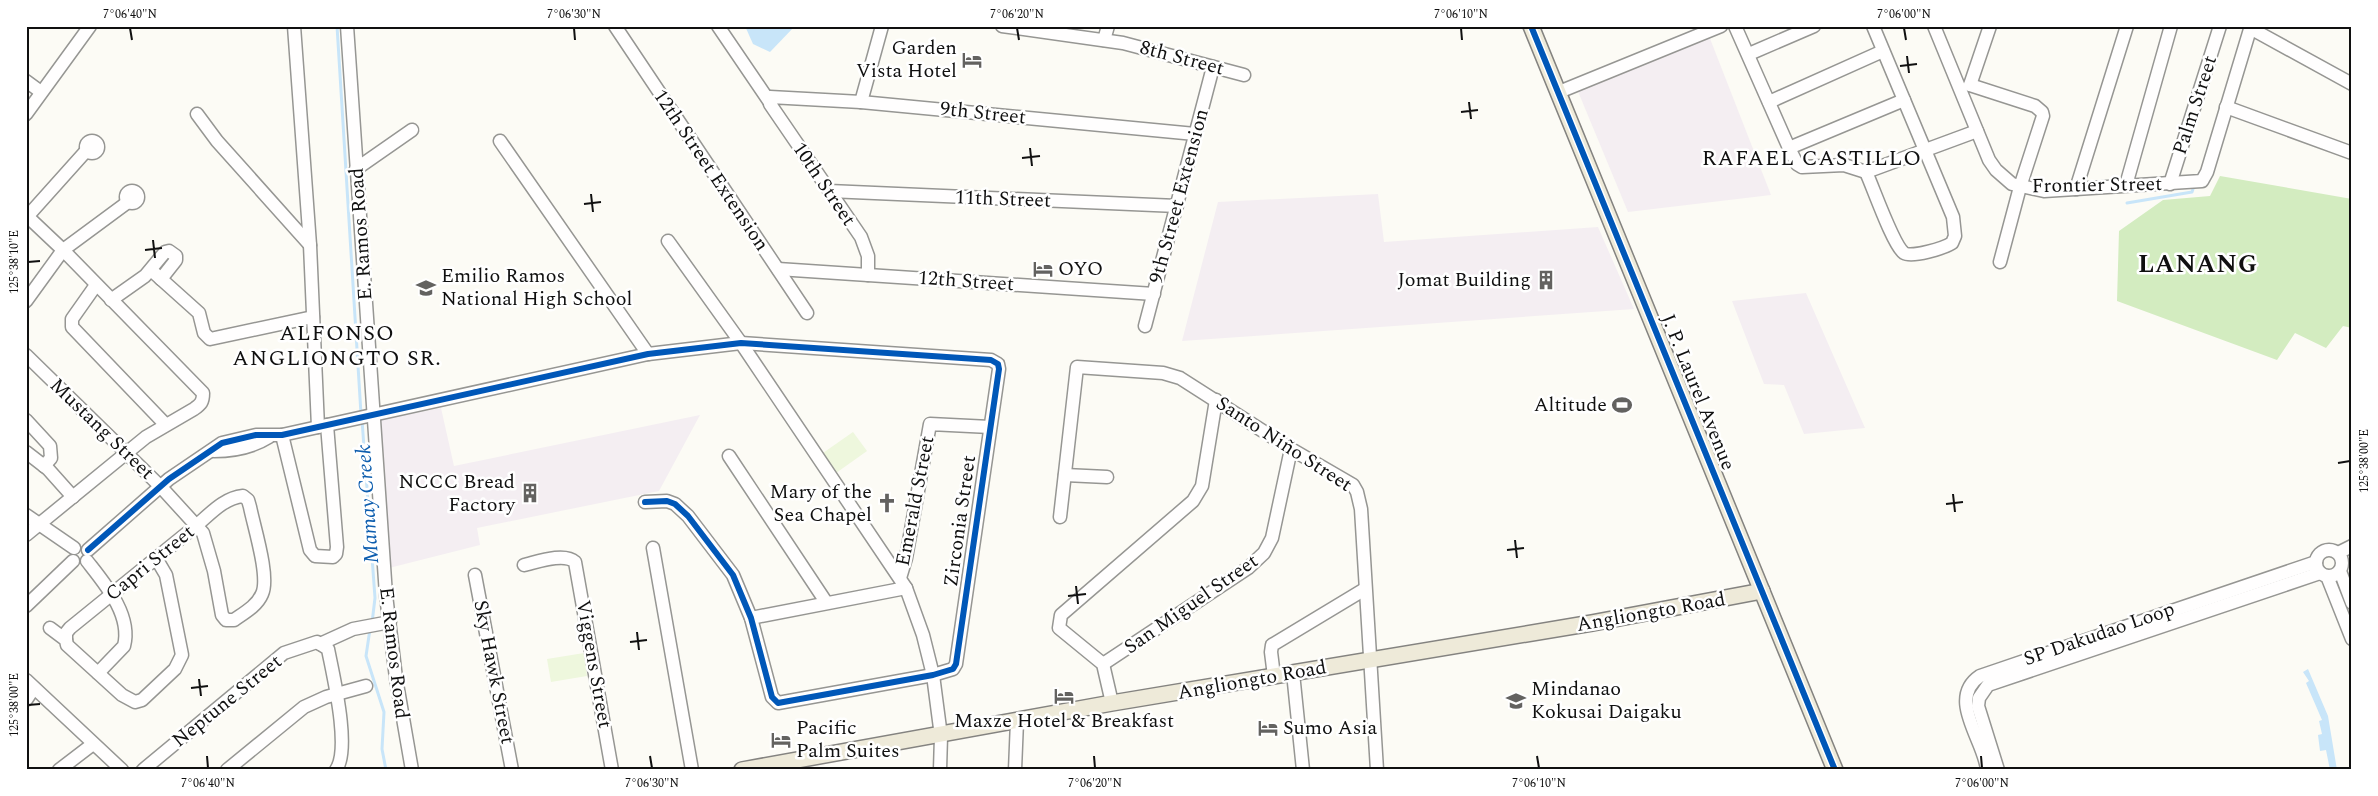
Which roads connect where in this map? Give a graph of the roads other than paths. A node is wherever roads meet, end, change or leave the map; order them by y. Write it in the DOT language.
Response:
graph roads {
  1 [pos="90,26"];
  2 [pos="294,26"];
  3 [pos="347,26"];
  4 [pos="615,26"];
  5 [pos="718,26"];
  6 [pos="882,26"];
  7 [pos="1002,26"];
  8 [pos="1108,26"];
  9 [pos="1532,26"];
  10 [pos="1721,26"];
  11 [pos="1735,26"];
  12 [pos="1814,26"];
  13 [pos="1873,26"];
  14 [pos="1934,26"];
  15 [pos="1990,26"];
  16 [pos="2127,26"];
  17 [pos="2171,26"];
  18 [pos="2220,26"];
  19 [pos="2250,27"];
  20 [pos="1023,28"];
  21 [pos="1104,40"];
  22 [pos="1883,51"];
  23 [pos="1749,54"];
  24 [pos="1213,66"];
  25 [pos="1244,75"];
  26 [pos="26,81"];
  27 [pos="2352,84"];
  28 [pos="1965,87"];
  29 [pos="41,92"];
  30 [pos="1559,92"];
  31 [pos="769,99"];
  32 [pos="1904,100"];
  33 [pos="861,102"];
  34 [pos="1769,102"];
  35 [pos="2226,107"];
  36 [pos="26,114"];
  37 [pos="197,114"];
  38 [pos="412,130"];
  39 [pos="1977,131"];
  40 [pos="1195,134"];
  41 [pos="500,141"];
  42 [pos="1789,148"];
  43 [pos="86,151"];
  44 [pos="1924,151"];
  45 [pos="2352,153"];
  46 [pos="356,169"];
  47 [pos="1866,172"];
  48 [pos="2170,184"];
  49 [pos="2126,185"];
  50 [pos="2020,187"];
  51 [pos="2076,189"];
  52 [pos="829,191"];
  53 [pos="128,202"];
  54 [pos="1177,206"];
  55 [pos="27,217"];
  56 [pos="668,241"];
  57 [pos="310,246"];
  58 [pos="63,250"];
  59 [pos="2000,262"];
  60 [pos="778,269"];
  61 [pos="151,270"];
  62 [pos="868,275"];
  63 [pos="161,279"];
  64 [pos="96,285"];
  65 [pos="1154,294"];
  66 [pos="111,300"];
  67 [pos="26,301"];
  68 [pos="807,313"];
  69 [pos="313,317"];
  70 [pos="1145,326"];
  71 [pos="741,343"];
  72 [pos="648,354"];
  73 [pos="26,355"];
  74 [pos="1216,400"];
  75 [pos="364,417"];
  76 [pos="26,420"];
  77 [pos="165,424"];
  78 [pos="323,426"];
  79 [pos="990,427"];
  80 [pos="282,435"];
  81 [pos="1291,449"];
  82 [pos="26,452"];
  83 [pos="126,453"];
  84 [pos="729,456"];
  85 [pos="44,466"];
  86 [pos="1065,474"];
  87 [pos="1108,477"];
  88 [pos="161,487"];
  89 [pos="72,497"];
  90 [pos="645,502"];
  91 [pos="26,515"];
  92 [pos="1060,517"];
  93 [pos="39,525"];
  94 [pos="197,525"];
  95 [pos="26,535"];
  96 [pos="2352,546"];
  97 [pos="653,548"];
  98 [pos="2338,553"];
  99 [pos="74,554"];
  100 [pos="88,556"];
  101 [pos="156,558"];
  102 [pos="524,565"];
  103 [pos="2321,570"];
  104 [pos="2340,571"];
  105 [pos="475,575"];
  106 [pos="903,583"];
  107 [pos="1365,589"];
  108 [pos="264,591"];
  109 [pos="1762,591"];
  110 [pos="112,595"];
  111 [pos="826,602"];
  112 [pos="2352,603"];
  113 [pos="26,606"];
  114 [pos="751,618"];
  115 [pos="390,622"];
  116 [pos="50,628"];
  117 [pos="2112,636"];
  118 [pos="2352,639"];
  119 [pos="66,640"];
  120 [pos="319,643"];
  121 [pos="1370,660"];
  122 [pos="1103,664"];
  123 [pos="98,672"];
  124 [pos="1293,673"];
  125 [pos="932,675"];
  126 [pos="1274,676"];
  127 [pos="30,684"];
  128 [pos="366,686"];
  129 [pos="337,694"];
  130 [pos="26,700"];
  131 [pos="1112,704"];
  132 [pos="1017,720"];
  133 [pos="942,736"];
  134 [pos="93,744"];
  135 [pos="795,766"];
  136 [pos="59,770"];
  137 [pos="122,770"];
  138 [pos="143,770"];
  139 [pos="227,770"];
  140 [pos="336,770"];
  141 [pos="412,770"];
  142 [pos="512,770"];
  143 [pos="612,770"];
  144 [pos="692,770"];
  145 [pos="742,770"];
  146 [pos="940,770"];
  147 [pos="1015,770"];
  148 [pos="1303,770"];
  149 [pos="1377,770"];
  150 [pos="1835,770"];
  151 [pos="1987,770"];
  152 [pos="1998,770"];
  1 -- 29 [label="street"];
  2 -- 57 [label="street"];
  3 -- 46 [label="street, E. Ramos Road"];
  4 -- 60 [label="street, 12th Street Extension"];
  5 -- 31 [label="street, 10th Street"];
  6 -- 33 [label="street"];
  7 -- 20 [label="street, 8th Street"];
  8 -- 21 [label="street"];
  9 -- 30 [label="main road, J. P. Laurel Avenue"];
  10 -- 30 [label="street"];
  11 -- 23 [label="street"];
  12 -- 23 [label="street"];
  13 -- 22 [label="street"];
  14 -- 28 [label="street, Frontier Street"];
  15 -- 28 [label="street"];
  16 -- 51 [label="street"];
  17 -- 49 [label="street"];
  18 -- 48 [label="street, Palm Street"];
  19 -- 27 [label="street"];
  19 -- 35 [label="street"];
  20 -- 21 [label="street, 8th Street"];
  21 -- 24 [label="street, 8th Street"];
  22 -- 32 [label="street"];
  22 -- 34 [label="street"];
  23 -- 34 [label="street"];
  24 -- 25 [label="street, 8th Street"];
  24 -- 40 [label="street, 9th Street Extension"];
  26 -- 29 [label="street"];
  28 -- 39 [label="street, Frontier Street"];
  28 -- 50 [label="street"];
  29 -- 36 [label="street"];
  30 -- 109 [label="main road, J. P. Laurel Avenue"];
  31 -- 33 [label="street, 9th Street"];
  31 -- 52 [label="street, 10th Street"];
  32 -- 42 [label="street"];
  32 -- 44 [label="street"];
  33 -- 40 [label="street, 9th Street"];
  34 -- 42 [label="street"];
  35 -- 45 [label="street"];
  35 -- 48 [label="street, Frontier Street"];
  37 -- 57 [label="street"];
  38 -- 46 [label="street"];
  39 -- 44 [label="street"];
  39 -- 50 [label="street, Frontier Street"];
  40 -- 54 [label="street, 9th Street Extension"];
  41 -- 72 [label="street"];
  42 -- 47 [label="street"];
  43 -- 55 [label="street"];
  44 -- 47 [label="street"];
  44 -- 47 [label="street"];
  46 -- 75 [label="street, E. Ramos Road"];
  48 -- 49 [label="street, Frontier Street"];
  49 -- 51 [label="street, Frontier Street"];
  50 -- 51 [label="street, Frontier Street"];
  50 -- 59 [label="street"];
  52 -- 54 [label="street, 11th Street"];
  52 -- 62 [label="street, 10th Street"];
  53 -- 58 [label="street"];
  54 -- 65 [label="street, 9th Street Extension"];
  55 -- 58 [label="street"];
  56 -- 71 [label="street"];
  57 -- 69 [label="street"];
  58 -- 64 [label="street"];
  58 -- 67 [label="street"];
  60 -- 62 [label="street, 12th Street"];
  60 -- 68 [label="street, 12th Street Extension"];
  61 -- 63 [label="street"];
  61 -- 63 [label="street"];
  61 -- 66 [label="street"];
  62 -- 65 [label="street, 12th Street"];
  63 -- 69 [label="street"];
  64 -- 66 [label="street"];
  64 -- 77 [label="street"];
  65 -- 70 [label="street, 9th Street Extension"];
  66 -- 77 [label="street"];
  69 -- 78 [label="street"];
  71 -- 72 [label="street"];
  71 -- 79 [label="street, Zirconia Street"];
  71 -- 106 [label="street"];
  72 -- 75 [label="street"];
  73 -- 83 [label="street, Mustang Street"];
  74 -- 81 [label="street, Santo Niño Street"];
  74 -- 86 [label="street, Santo Niño Street"];
  74 -- 122 [label="street"];
  75 -- 78 [label="street"];
  75 -- 115 [label="street, E. Ramos Road"];
  76 -- 85 [label="street"];
  77 -- 83 [label="street"];
  78 -- 80 [label="street"];
  78 -- 80 [label="street"];
  79 -- 106 [label="street, Emerald Street"];
  79 -- 125 [label="street, Zirconia Street"];
  80 -- 88 [label="street"];
  81 -- 107 [label="street, Santo Niño Street"];
  81 -- 122 [label="street, San Miguel Street"];
  82 -- 85 [label="street"];
  83 -- 88 [label="street, Mustang Street"];
  83 -- 89 [label="street"];
  84 -- 111 [label="street"];
  85 -- 89 [label="street"];
  86 -- 87 [label="street"];
  86 -- 92 [label="street"];
  88 -- 94 [label="street, Mustang Street"];
  88 -- 100 [label="street"];
  89 -- 93 [label="street"];
  90 -- 114 [label="street"];
  91 -- 93 [label="street"];
  93 -- 95 [label="street"];
  93 -- 99 [label="street"];
  94 -- 101 [label="street, Capri Street"];
  94 -- 108 [label="street, Mustang Street"];
  94 -- 108 [label="street, Capri Street"];
  96 -- 98 [label="street"];
  97 -- 144 [label="street"];
  98 -- 103 [label="street"];
  98 -- 104 [label="street"];
  99 -- 100 [label="street"];
  99 -- 113 [label="street"];
  100 -- 110 [label="street"];
  101 -- 110 [label="street, Capri Street"];
  101 -- 123 [label="street"];
  102 -- 143 [label="street, Viggens Street"];
  103 -- 104 [label="street"];
  103 -- 117 [label="street, SP Dakudao Loop"];
  103 -- 118 [label="street"];
  104 -- 112 [label="street"];
  105 -- 142 [label="street, Sky Hawk Street"];
  106 -- 111 [label="street"];
  106 -- 125 [label="street"];
  107 -- 121 [label="street, Santo Niño Street"];
  107 -- 126 [label="street"];
  109 -- 121 [label="main road, Angliongto Road"];
  109 -- 150 [label="main road, J. P. Laurel Avenue"];
  110 -- 119 [label="street, Capri Street"];
  110 -- 123 [label="street"];
  111 -- 114 [label="street"];
  114 -- 125 [label="street"];
  115 -- 120 [label="street, Neptune Street"];
  115 -- 141 [label="street, E. Ramos Road"];
  116 -- 119 [label="street"];
  117 -- 151 [label="street, SP Dakudao Loop"];
  117 -- 152 [label="street, SP Dakudao Loop"];
  119 -- 123 [label="street"];
  120 -- 129 [label="street"];
  120 -- 138 [label="street, Neptune Street"];
  121 -- 124 [label="main road, Angliongto Road"];
  121 -- 149 [label="street, Santo Niño Street"];
  122 -- 131 [label="street"];
  124 -- 126 [label="main road, Angliongto Road"];
  124 -- 148 [label="street"];
  125 -- 133 [label="street"];
  126 -- 131 [label="main road, Angliongto Road"];
  127 -- 130 [label="street"];
  127 -- 134 [label="street"];
  128 -- 129 [label="street"];
  129 -- 139 [label="street"];
  129 -- 140 [label="street"];
  131 -- 132 [label="main road, Angliongto Road"];
  132 -- 133 [label="main road, Angliongto Road"];
  132 -- 147 [label="street"];
  133 -- 135 [label="main road, Angliongto Road"];
  133 -- 146 [label="street"];
  134 -- 136 [label="street"];
  134 -- 137 [label="street"];
  135 -- 145 [label="main road, Angliongto Road"];
}
